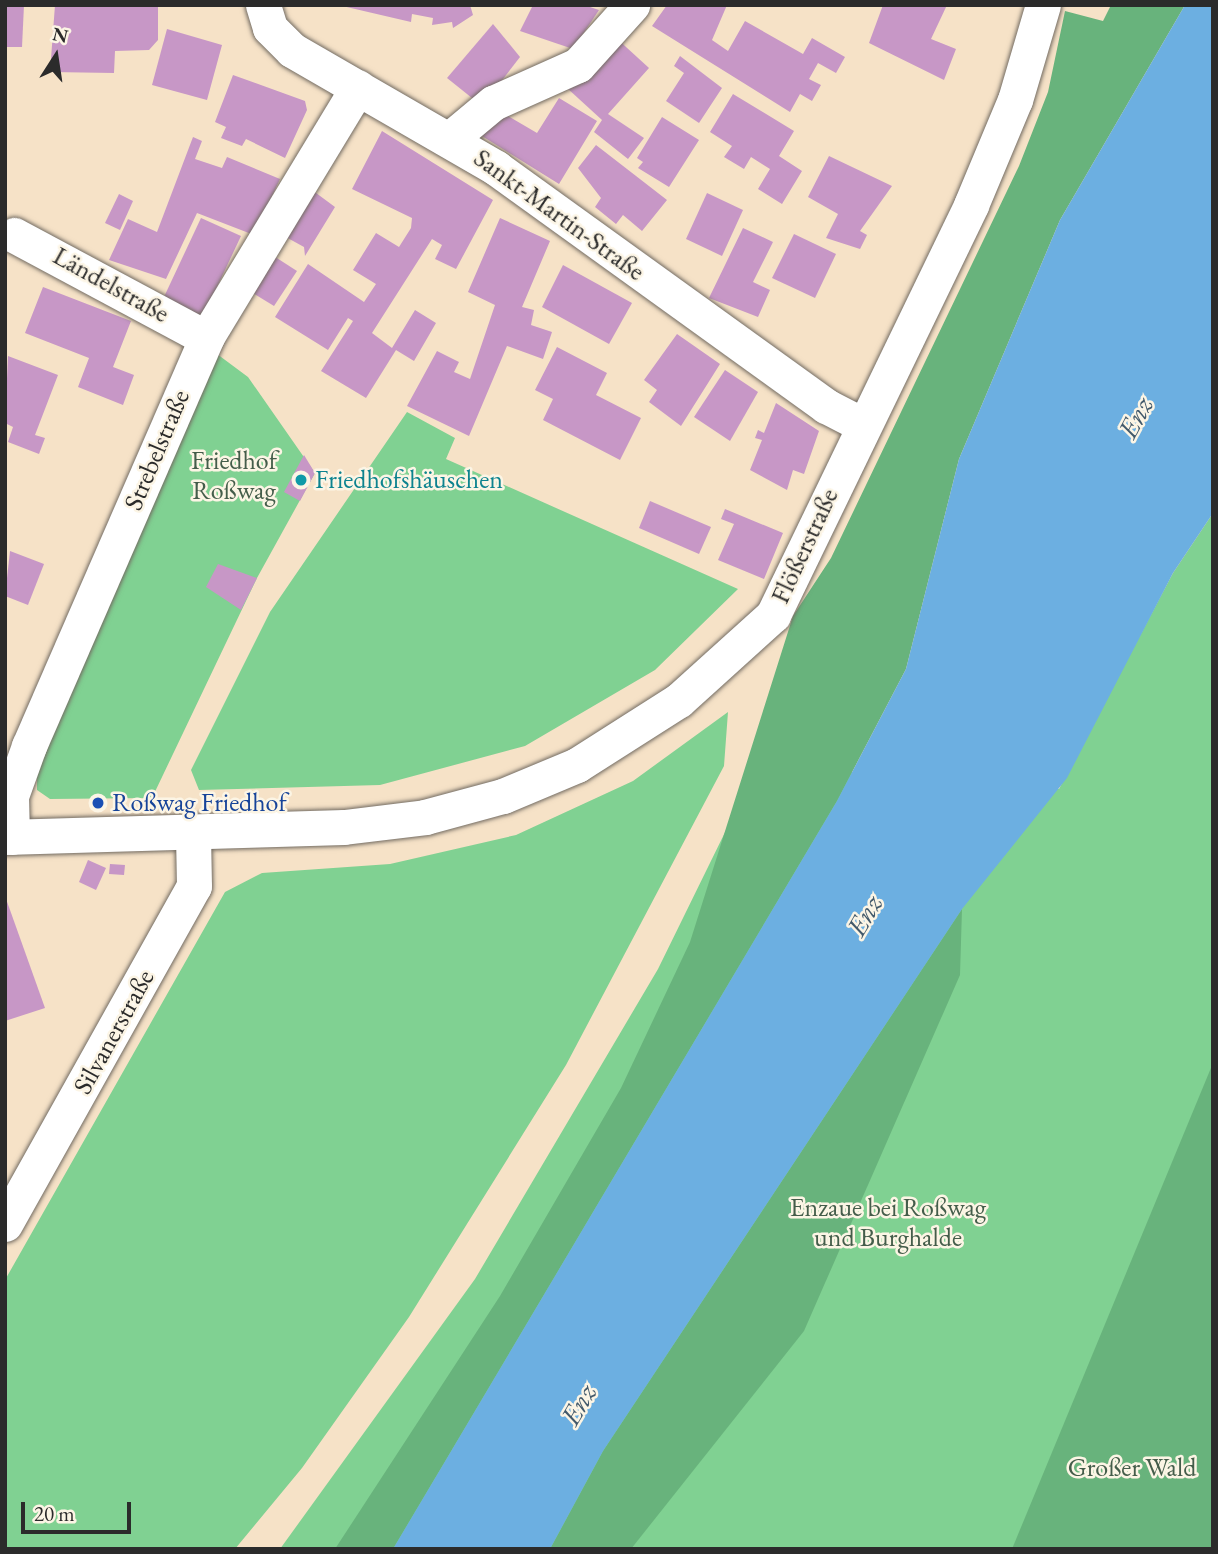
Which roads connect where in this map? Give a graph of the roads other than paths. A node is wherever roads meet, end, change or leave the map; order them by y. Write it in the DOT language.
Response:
graph roads {
  1 [pos="263,5"];
  2 [pos="632,5"];
  3 [pos="1043,5"];
  4 [pos="358,88"];
  5 [pos="451,138"];
  6 [pos="14,235"];
  7 [pos="206,338"];
  8 [pos="863,425"];
  9 [pos="193,832"];
  10 [pos="9,837"];
  11 [pos="5,1224"];
  1 -- 4 [label="street, Sankt-Martin-Straße"];
  2 -- 5 [label="street"];
  3 -- 8 [label="street, Flößerstraße"];
  4 -- 5 [label="street, Sankt-Martin-Straße"];
  4 -- 7 [label="street, Strebelstraße"];
  5 -- 8 [label="street, Sankt-Martin-Straße"];
  6 -- 7 [label="street, Ländelstraße"];
  7 -- 10 [label="street, Strebelstraße"];
  8 -- 9 [label="street, Flößerstraße"];
  9 -- 10 [label="street, Flößerstraße"];
  9 -- 11 [label="street, Silvanerstraße"];
}
